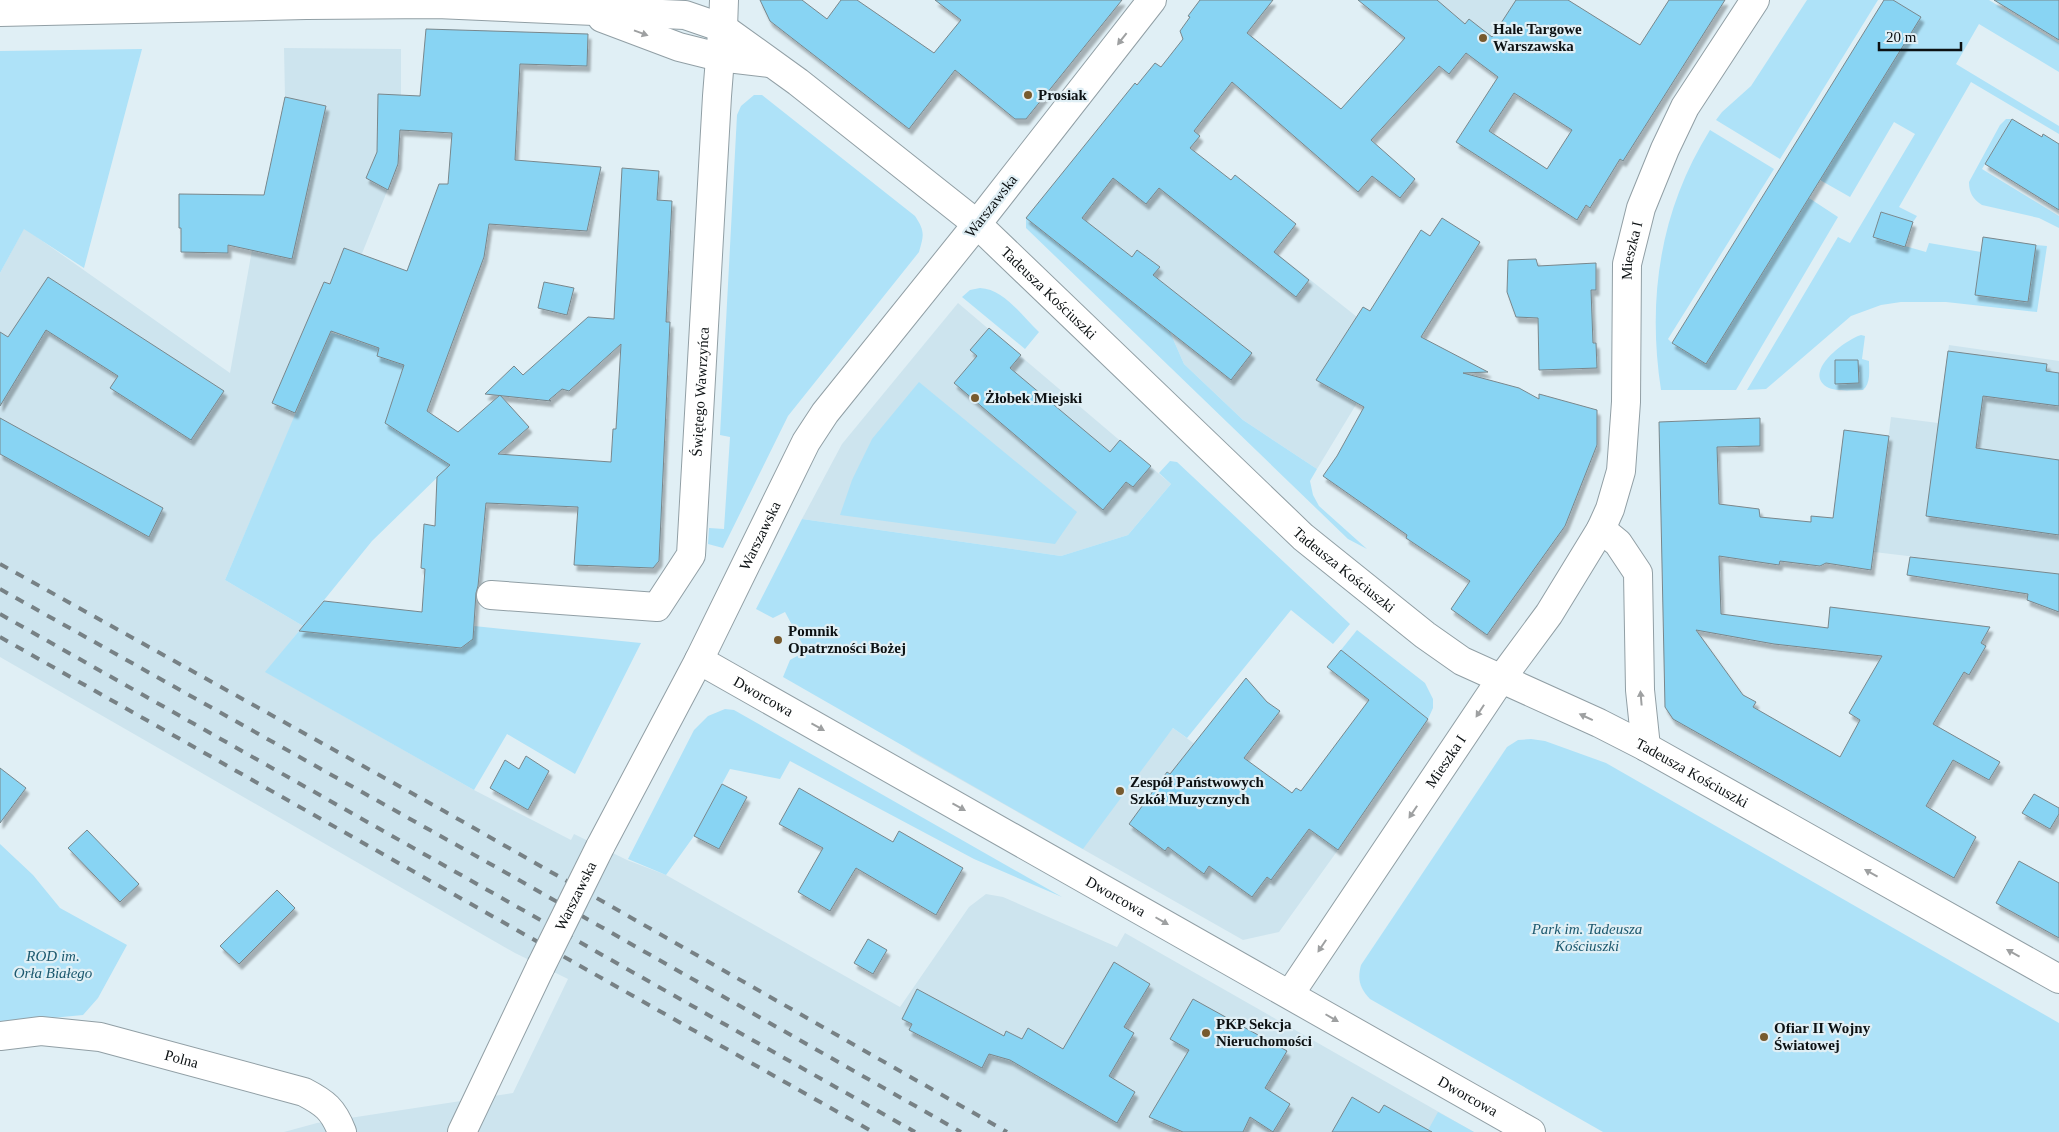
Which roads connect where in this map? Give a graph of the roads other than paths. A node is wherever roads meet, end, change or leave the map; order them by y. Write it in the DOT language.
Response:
graph roads {
  1 [pos="724,0"];
  2 [pos="1152,0"];
  3 [pos="1755,0"];
  4 [pos="149,4"];
  5 [pos="580,9"];
  6 [pos="0,12"];
  7 [pos="723,28"];
  8 [pos="719,57"];
  9 [pos="772,63"];
  10 [pos="977,224"];
  11 [pos="1601,529"];
  12 [pos="492,595"];
  13 [pos="699,660"];
  14 [pos="1501,679"];
  15 [pos="1646,747"];
  16 [pos="2059,978"];
  17 [pos="1290,994"];
  18 [pos="0,1036"];
  19 [pos="342,1132"];
  20 [pos="462,1132"];
  21 [pos="1532,1132"];
  1 -- 7 [label="street, Świętego Wawrzyńca"];
  2 -- 10 [label="street, Warszawska, one-way"];
  3 -- 11 [label="street, Mieszka I"];
  4 -- 5 [label="street, Tadeusza Kościuszki"];
  4 -- 6 [label="street, Tadeusza Kościuszki"];
  5 -- 7 [label="street, Tadeusza Kościuszki"];
  5 -- 8 [label="street, one-way"];
  7 -- 8 [label="street, Świętego Wawrzyńca"];
  7 -- 9 [label="street, Tadeusza Kościuszki"];
  8 -- 9 [label="street"];
  8 -- 12 [label="street, Świętego Wawrzyńca"];
  9 -- 10 [label="street, Tadeusza Kościuszki"];
  10 -- 13 [label="street, Warszawska"];
  10 -- 14 [label="street, Tadeusza Kościuszki"];
  11 -- 14 [label="street, Mieszka I"];
  15 -- 11 [label="street, one-way"];
  13 -- 17 [label="street, Dworcowa, one-way"];
  13 -- 20 [label="street, Warszawska, bridge"];
  15 -- 14 [label="street, Tadeusza Kościuszki, one-way"];
  14 -- 17 [label="street, Mieszka I, one-way"];
  16 -- 15 [label="street, Tadeusza Kościuszki, one-way"];
  17 -- 21 [label="street, Dworcowa, one-way"];
  18 -- 19 [label="street, Polna"];
}
